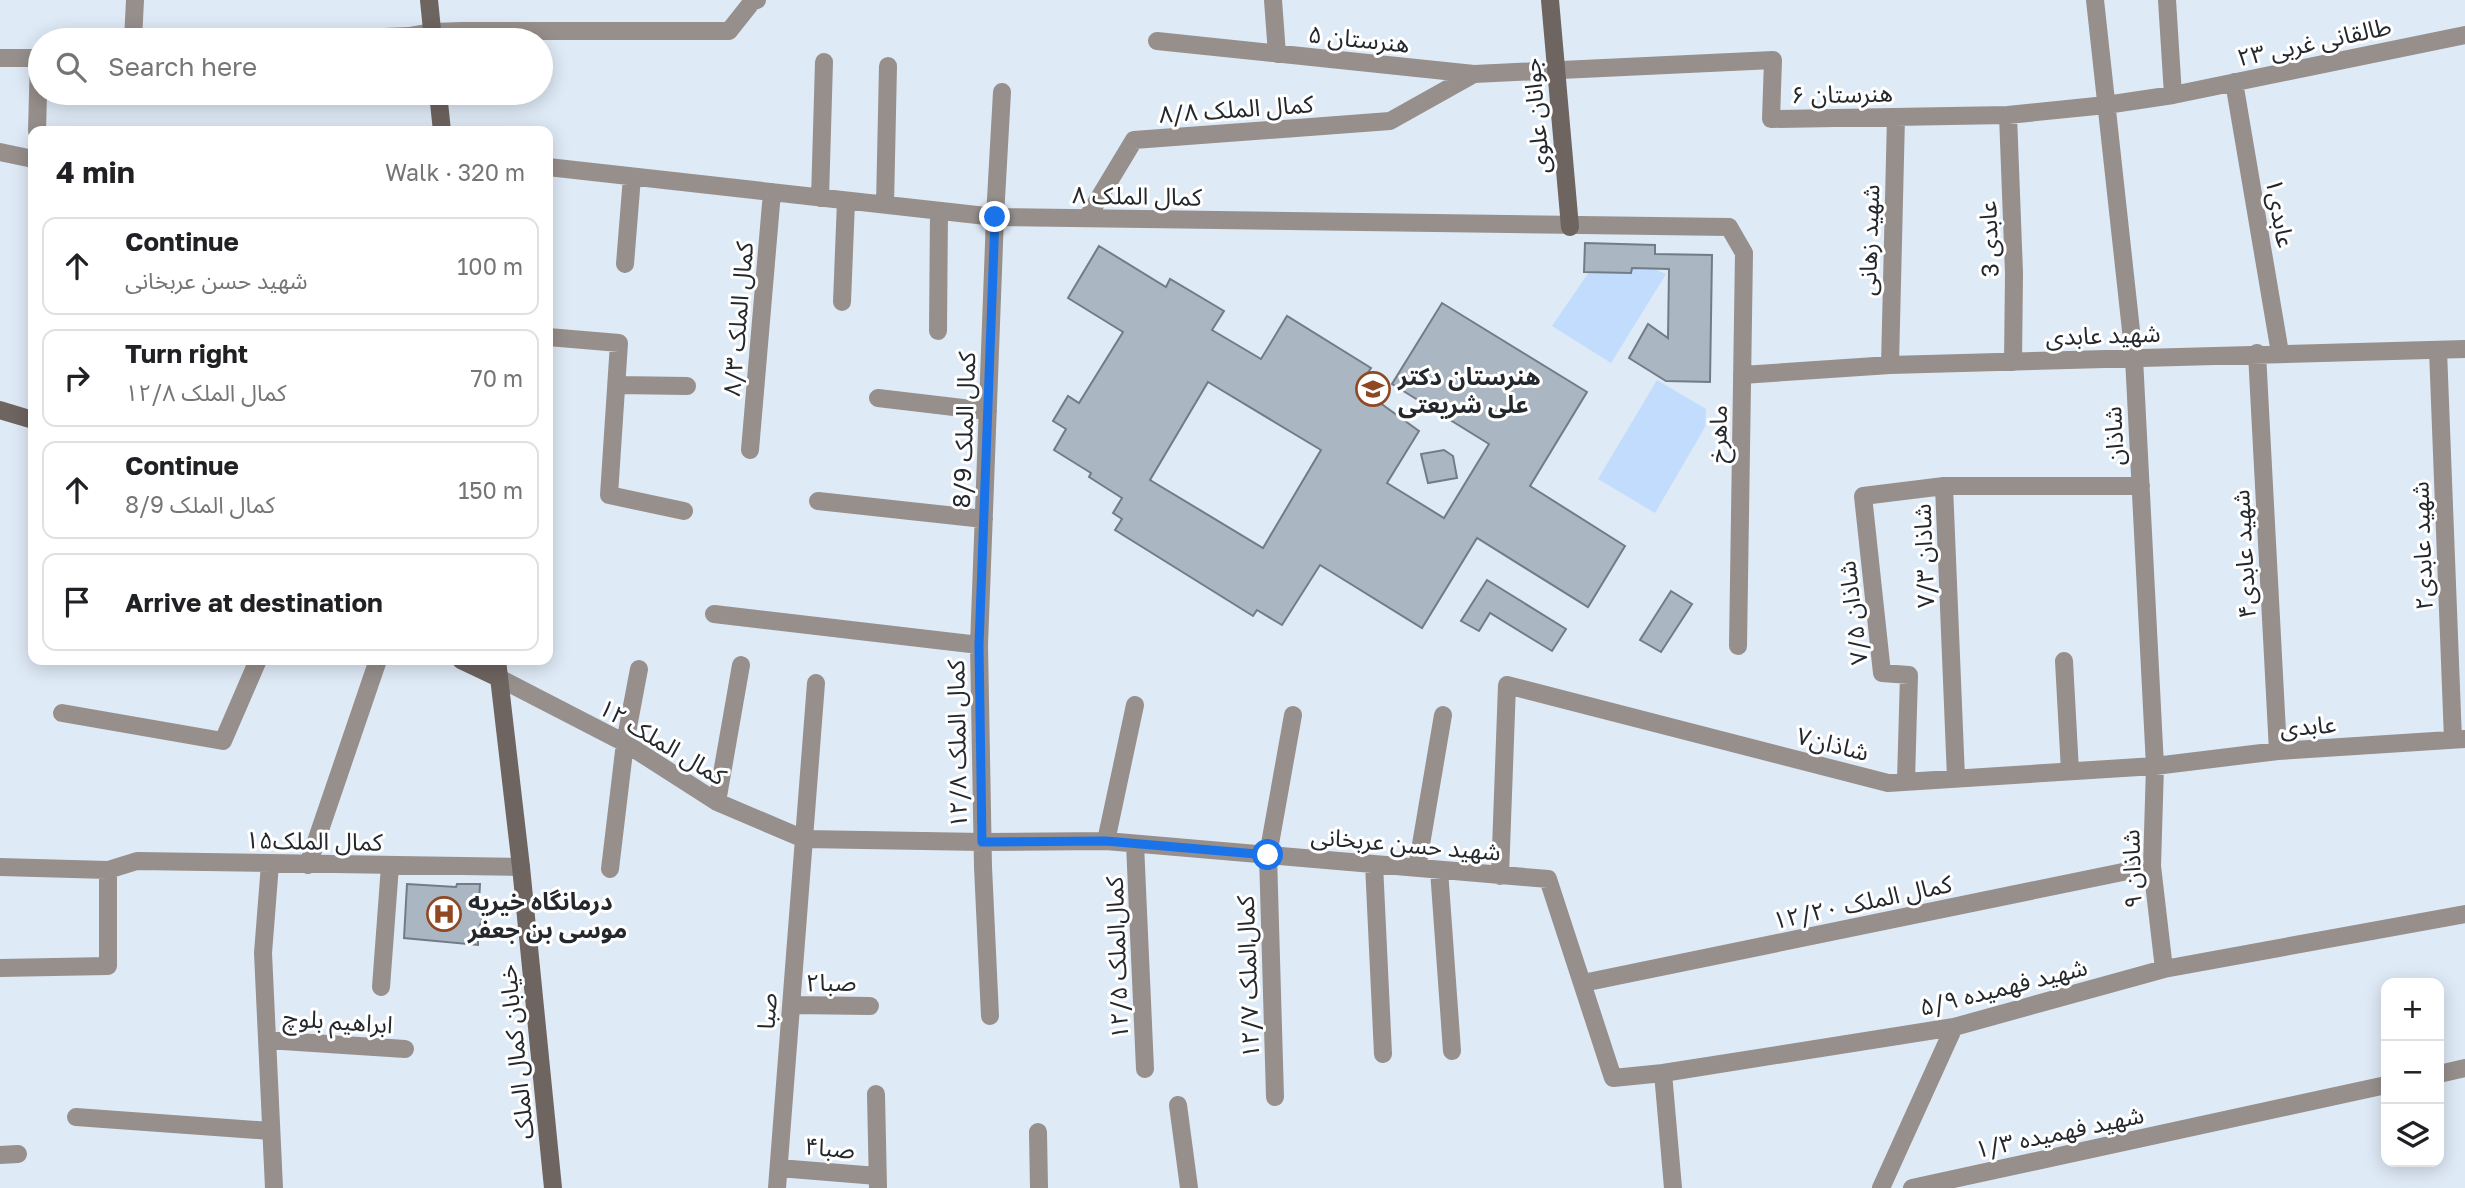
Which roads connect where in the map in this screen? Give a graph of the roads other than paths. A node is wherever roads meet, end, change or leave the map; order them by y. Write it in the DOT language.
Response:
graph roads {
  1 [pos="135,0"];
  2 [pos="429,0"];
  3 [pos="757,0"];
  4 [pos="1273,0"];
  5 [pos="1550,0"];
  6 [pos="2095,0"];
  7 [pos="2167,0"];
  8 [pos="133,28"];
  9 [pos="432,28"];
  10 [pos="553,34"];
  11 [pos="2465,35"];
  12 [pos="1157,41"];
  13 [pos="1277,54"];
  14 [pos="0,58"];
  15 [pos="28,58"];
  16 [pos="824,62"];
  17 [pos="888,66"];
  18 [pos="1555,71"];
  19 [pos="1474,74"];
  20 [pos="2234,82"];
  21 [pos="1002,92"];
  22 [pos="2173,95"];
  23 [pos="38,105"];
  24 [pos="439,105"];
  25 [pos="2106,105"];
  26 [pos="2008,115"];
  27 [pos="1896,117"];
  28 [pos="37,126"];
  29 [pos="441,126"];
  30 [pos="0,152"];
  31 [pos="28,158"];
  32 [pos="553,168"];
  33 [pos="632,177"];
  34 [pos="772,192"];
  35 [pos="820,198"];
  36 [pos="846,201"];
  37 [pos="885,205"];
  38 [pos="940,211"];
  39 [pos="995,217"];
  40 [pos="1087,218"];
  41 [pos="1570,227"];
  42 [pos="1728,227"];
  43 [pos="625,264"];
  44 [pos="842,302"];
  45 [pos="938,331"];
  46 [pos="553,337"];
  47 [pos="2465,349"];
  48 [pos="2438,350"];
  49 [pos="2258,353"];
  50 [pos="2280,353"];
  51 [pos="2134,358"];
  52 [pos="2013,362"];
  53 [pos="1889,366"];
  54 [pos="1742,375"];
  55 [pos="617,385"];
  56 [pos="687,386"];
  57 [pos="878,398"];
  58 [pos="0,410"];
  59 [pos="988,411"];
  60 [pos="28,418"];
  61 [pos="750,450"];
  62 [pos="1944,486"];
  63 [pos="2141,486"];
  64 [pos="818,501"];
  65 [pos="684,511"];
  66 [pos="984,519"];
  67 [pos="715,614"];
  68 [pos="979,645"];
  69 [pos="1738,646"];
  70 [pos="2064,661"];
  71 [pos="256,665"];
  72 [pos="376,665"];
  73 [pos="472,665"];
  74 [pos="498,665"];
  75 [pos="741,665"];
  76 [pos="639,669"];
  77 [pos="499,678"];
  78 [pos="816,683"];
  79 [pos="1135,705"];
  80 [pos="62,713"];
  81 [pos="1293,715"];
  82 [pos="1443,715"];
  83 [pos="2459,739"];
  84 [pos="625,743"];
  85 [pos="2278,751"];
  86 [pos="2155,766"];
  87 [pos="2070,771"];
  88 [pos="1956,778"];
  89 [pos="1906,781"];
  90 [pos="717,803"];
  91 [pos="804,839"];
  92 [pos="1106,841"];
  93 [pos="982,842"];
  94 [pos="1135,844"];
  95 [pos="1268,855"];
  96 [pos="270,864"];
  97 [pos="308,864"];
  98 [pos="1374,864"];
  99 [pos="390,866"];
  100 [pos="2151,866"];
  101 [pos="0,867"];
  102 [pos="521,867"];
  103 [pos="1417,868"];
  104 [pos="610,869"];
  105 [pos="108,870"];
  106 [pos="1439,870"];
  107 [pos="1500,876"];
  108 [pos="2465,914"];
  109 [pos="0,968"];
  110 [pos="2164,969"];
  111 [pos="1583,983"];
  112 [pos="381,987"];
  113 [pos="791,1006"];
  114 [pos="870,1006"];
  115 [pos="990,1016"];
  116 [pos="1954,1027"];
  117 [pos="267,1040"];
  118 [pos="405,1049"];
  119 [pos="1452,1051"];
  120 [pos="1383,1054"];
  121 [pos="2465,1068"];
  122 [pos="1145,1069"];
  123 [pos="1663,1073"];
  124 [pos="2444,1073"];
  125 [pos="2381,1086"];
  126 [pos="876,1094"];
  127 [pos="1275,1097"];
  128 [pos="1178,1105"];
  129 [pos="76,1117"];
  130 [pos="270,1131"];
  131 [pos="1038,1132"];
  132 [pos="779,1168"];
  133 [pos="878,1182"];
  134 [pos="274,1188"];
  135 [pos="553,1188"];
  136 [pos="777,1188"];
  137 [pos="1040,1188"];
  138 [pos="1189,1188"];
  139 [pos="1673,1188"];
  140 [pos="1881,1188"];
  141 [pos="1912,1188"];
  1 -- 8 [label="street"];
  2 -- 9 [label="main road"];
  3 -- 10 [label="street"];
  4 -- 13 [label="street"];
  5 -- 18 [label="main road, جوانان علوی"];
  6 -- 25 [label="street, شاذان"];
  7 -- 22 [label="street"];
  11 -- 20 [label="street, طالقانی غربی ۲۳"];
  12 -- 13 [label="street, هنرستان ۵"];
  13 -- 19 [label="street, هنرستان ۵"];
  14 -- 15 [label="street"];
  16 -- 35 [label="street"];
  17 -- 37 [label="street"];
  18 -- 19 [label="street, هنرستان ۵"];
  18 -- 27 [label="street, هنرستان ۶"];
  18 -- 41 [label="main road, جوانان علوی"];
  19 -- 40 [label="street, کمال الملک ۸/۸"];
  20 -- 22 [label="street, طالقانی غربی ۲۳"];
  20 -- 50 [label="street, عابدی۱"];
  21 -- 39 [label="street, کمال الملک 8/9"];
  22 -- 25 [label="street, طالقانی غربی ۲۳"];
  23 -- 28 [label="street"];
  24 -- 29 [label="main road"];
  25 -- 26 [label="street, هنرستان ۶"];
  25 -- 51 [label="street, شاذان"];
  26 -- 27 [label="street, هنرستان ۶"];
  26 -- 52 [label="street, عابدی 3"];
  27 -- 53 [label="street, شهید زهانی"];
  30 -- 31 [label="street"];
  32 -- 33 [label="street, کمال الملک ۸"];
  33 -- 34 [label="street, کمال الملک ۸"];
  33 -- 43 [label="street"];
  34 -- 35 [label="street, کمال الملک ۸"];
  34 -- 61 [label="street, کمال الملک ۸/۳"];
  35 -- 36 [label="street, کمال الملک ۸"];
  36 -- 37 [label="street, کمال الملک ۸"];
  36 -- 44 [label="street"];
  37 -- 38 [label="street, کمال الملک ۸"];
  38 -- 39 [label="street, کمال الملک ۸"];
  38 -- 45 [label="street"];
  39 -- 40 [label="street, کمال الملک ۸"];
  39 -- 59 [label="street, کمال الملک 8/9"];
  40 -- 41 [label="street, کمال الملک ۸"];
  41 -- 42 [label="street, کمال الملک ۸"];
  42 -- 54 [label="street, ماهرخ"];
  46 -- 55 [label="street"];
  47 -- 48 [label="street, شهید عابدی"];
  48 -- 50 [label="street, شهید عابدی"];
  48 -- 83 [label="street, شهید عابدی۲"];
  49 -- 50 [label="street, شهید عابدی"];
  49 -- 51 [label="street, شهید عابدی"];
  49 -- 85 [label="street, شهید عابدی۴"];
  51 -- 52 [label="street, شهید عابدی"];
  51 -- 63 [label="street, شاذان"];
  52 -- 53 [label="street, شهید عابدی"];
  53 -- 54 [label="street, شهید عابدی"];
  54 -- 69 [label="street, ماهرخ"];
  55 -- 56 [label="street"];
  55 -- 65 [label="street"];
  57 -- 59 [label="street"];
  58 -- 60 [label="main road"];
  59 -- 66 [label="street, کمال الملک 8/9"];
  62 -- 63 [label="street, شاذان ۷/۳"];
  62 -- 88 [label="street, شاذان ۷/۳"];
  62 -- 89 [label="street, شاذان ۷/۵"];
  63 -- 86 [label="street, شاذان"];
  64 -- 66 [label="street"];
  66 -- 68 [label="street, کمال الملک 8/9"];
  67 -- 68 [label="street"];
  68 -- 93 [label="street, کمال الملک ۱۲/۸"];
  70 -- 87 [label="street"];
  71 -- 80 [label="street"];
  72 -- 97 [label="street"];
  73 -- 77 [label="main road"];
  74 -- 77 [label="main road, خیابان کمال الملک"];
  75 -- 90 [label="street"];
  76 -- 84 [label="street"];
  77 -- 84 [label="street, کمال الملک ۱۲"];
  77 -- 102 [label="main road, خیابان کمال الملک"];
  78 -- 91 [label="street, صبا"];
  79 -- 92 [label="street"];
  81 -- 95 [label="street, کمال‌الملک ۱۲/۷"];
  82 -- 103 [label="street"];
  83 -- 85 [label="street, عابدی"];
  84 -- 90 [label="street, کمال الملک ۱۲"];
  84 -- 104 [label="street"];
  85 -- 86 [label="street, عابدی"];
  86 -- 87 [label="street, شاذان۷"];
  86 -- 100 [label="street, شاذان ۹"];
  87 -- 88 [label="street, شاذان۷"];
  88 -- 89 [label="street, شاذان۷"];
  89 -- 107 [label="street, شاذان۷"];
  90 -- 91 [label="street, کمال الملک ۱۲"];
  91 -- 93 [label="street, شهید حسن عربخانی"];
  91 -- 113 [label="street, صبا"];
  92 -- 93 [label="street, شهید حسن عربخانی"];
  92 -- 94 [label="street, شهید حسن عربخانی"];
  93 -- 115 [label="street, کمال الملک ۱۲/۸"];
  94 -- 95 [label="street, شهید حسن عربخانی"];
  94 -- 122 [label="street, کمال‌الملک ۱۲/۵"];
  95 -- 98 [label="street, شهید حسن عربخانی"];
  95 -- 127 [label="street, کمال‌الملک ۱۲/۷"];
  96 -- 97 [label="street, کمال الملک۱۵"];
  96 -- 105 [label="street, کمال الملک۱۵"];
  96 -- 117 [label="street"];
  97 -- 99 [label="street, کمال الملک۱۵"];
  98 -- 103 [label="street, شهید حسن عربخانی"];
  98 -- 120 [label="street"];
  99 -- 102 [label="street, کمال الملک۱۵"];
  99 -- 112 [label="street"];
  100 -- 110 [label="street, شاذان ۹"];
  100 -- 111 [label="street, کمال الملک ۱۲/۲۰"];
  101 -- 105 [label="street, کمال الملک۱۵"];
  102 -- 135 [label="main road, خیابان کمال الملک"];
  103 -- 106 [label="street, شهید حسن عربخانی"];
  105 -- 109 [label="street"];
  106 -- 107 [label="street, شهید حسن عربخانی"];
  106 -- 119 [label="street"];
  107 -- 111 [label="street, شهید حسن عربخانی"];
  108 -- 110 [label="street, شهید فهمیده ۵/۹"];
  110 -- 116 [label="street, شهید فهمیده ۵/۹"];
  111 -- 123 [label="street, شهید فهمیده ۵/۹"];
  113 -- 114 [label="street, صبا۲"];
  113 -- 132 [label="street, صبا"];
  116 -- 123 [label="street, شهید فهمیده ۵/۹"];
  116 -- 140 [label="street"];
  117 -- 118 [label="street, ابراهیم بلوچ"];
  117 -- 130 [label="street"];
  121 -- 124 [label="street"];
  123 -- 139 [label="street"];
  125 -- 141 [label="street, شهید فهمیده ۱/۳"];
  126 -- 133 [label="street"];
  128 -- 138 [label="street"];
  129 -- 130 [label="street"];
  130 -- 134 [label="street"];
  131 -- 137 [label="street"];
  132 -- 133 [label="street, صبا۴"];
  132 -- 136 [label="street, صبا"];
}
